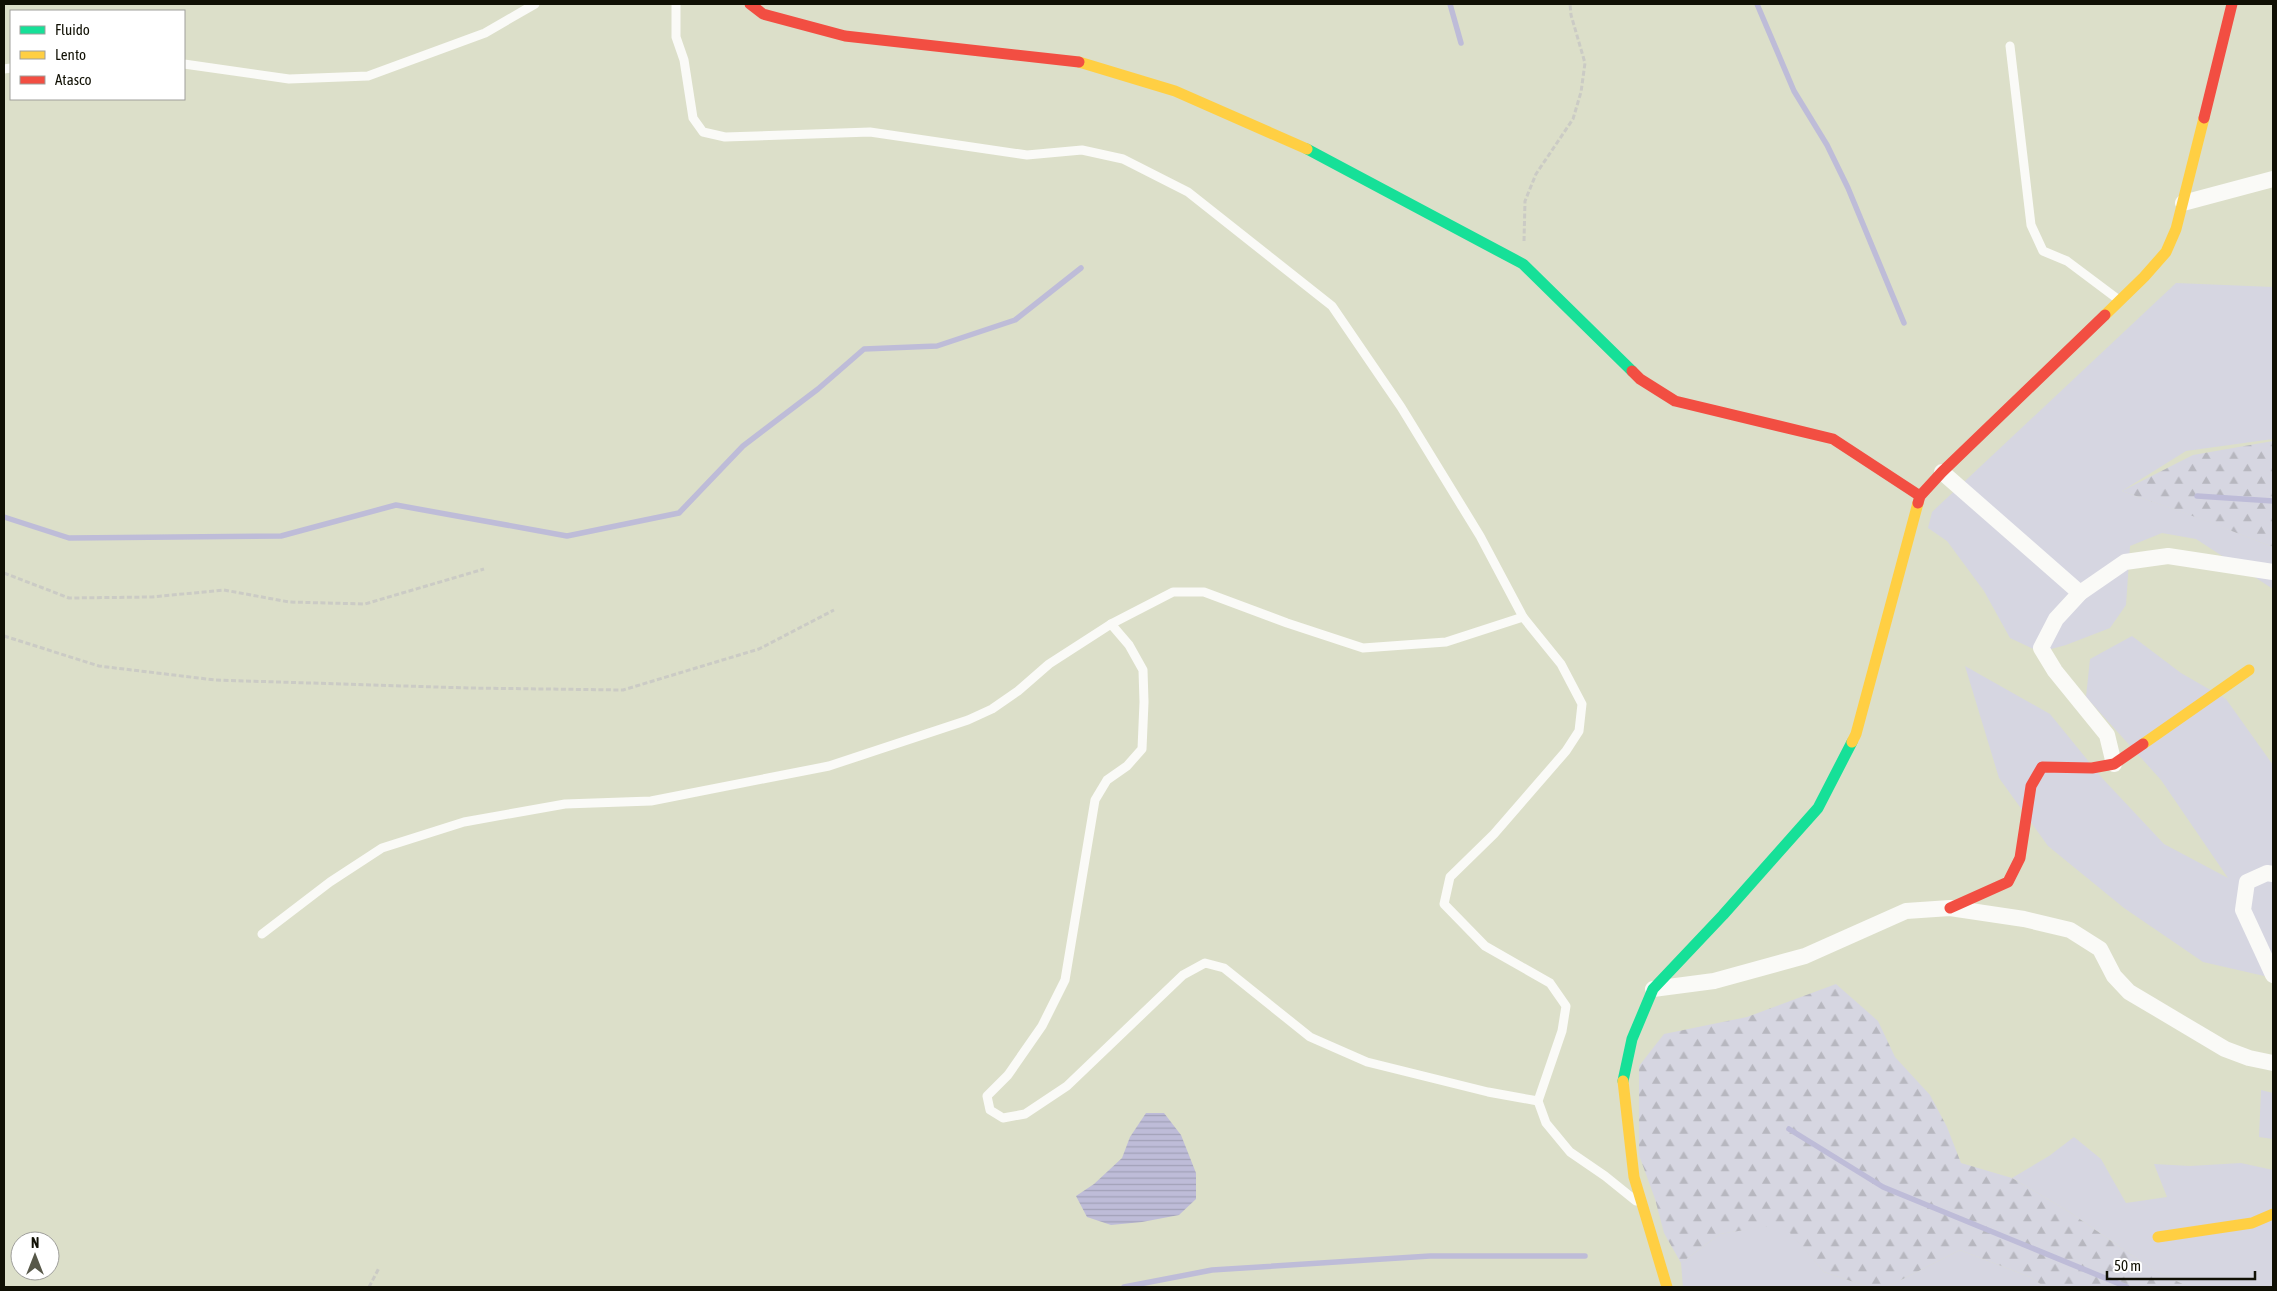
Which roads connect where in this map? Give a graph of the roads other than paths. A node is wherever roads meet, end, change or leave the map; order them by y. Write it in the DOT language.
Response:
graph roads {
  1 [pos="535,4"];
  2 [pos="676,4"];
  3 [pos="750,4"];
  4 [pos="2232,4"];
  5 [pos="2010,46"];
  6 [pos="185,64"];
  7 [pos="2273,179"];
  8 [pos="2183,203"];
  9 [pos="2119,301"];
  10 [pos="1942,472"];
  11 [pos="1920,496"];
  12 [pos="2273,572"];
  13 [pos="2080,594"];
  14 [pos="1522,617"];
  15 [pos="1111,624"];
  16 [pos="2249,670"];
  17 [pos="2114,764"];
  18 [pos="2273,874"];
  19 [pos="1950,908"];
  20 [pos="262,934"];
  21 [pos="2273,975"];
  22 [pos="1653,989"];
  23 [pos="2273,1063"];
  24 [pos="1538,1100"];
  25 [pos="1642,1206"];
  26 [pos="2273,1214"];
  27 [pos="2158,1237"];
  28 [pos="1667,1287"];
  1 -- 6 [label="lane"];
  2 -- 14 [label="lane"];
  3 -- 11 [label="street"];
  4 -- 8 [label="street"];
  5 -- 9 [label="lane"];
  7 -- 8 [label="street"];
  8 -- 9 [label="street"];
  9 -- 10 [label="street"];
  10 -- 11 [label="street"];
  10 -- 13 [label="street"];
  11 -- 22 [label="street"];
  12 -- 13 [label="street"];
  13 -- 17 [label="street"];
  14 -- 15 [label="lane"];
  14 -- 24 [label="lane"];
  15 -- 20 [label="lane"];
  15 -- 24 [label="lane"];
  16 -- 17 [label="street"];
  17 -- 19 [label="street"];
  18 -- 21 [label="street"];
  19 -- 22 [label="street"];
  19 -- 23 [label="street"];
  22 -- 25 [label="street"];
  24 -- 25 [label="lane"];
  25 -- 28 [label="street"];
  26 -- 27 [label="street"];
}
